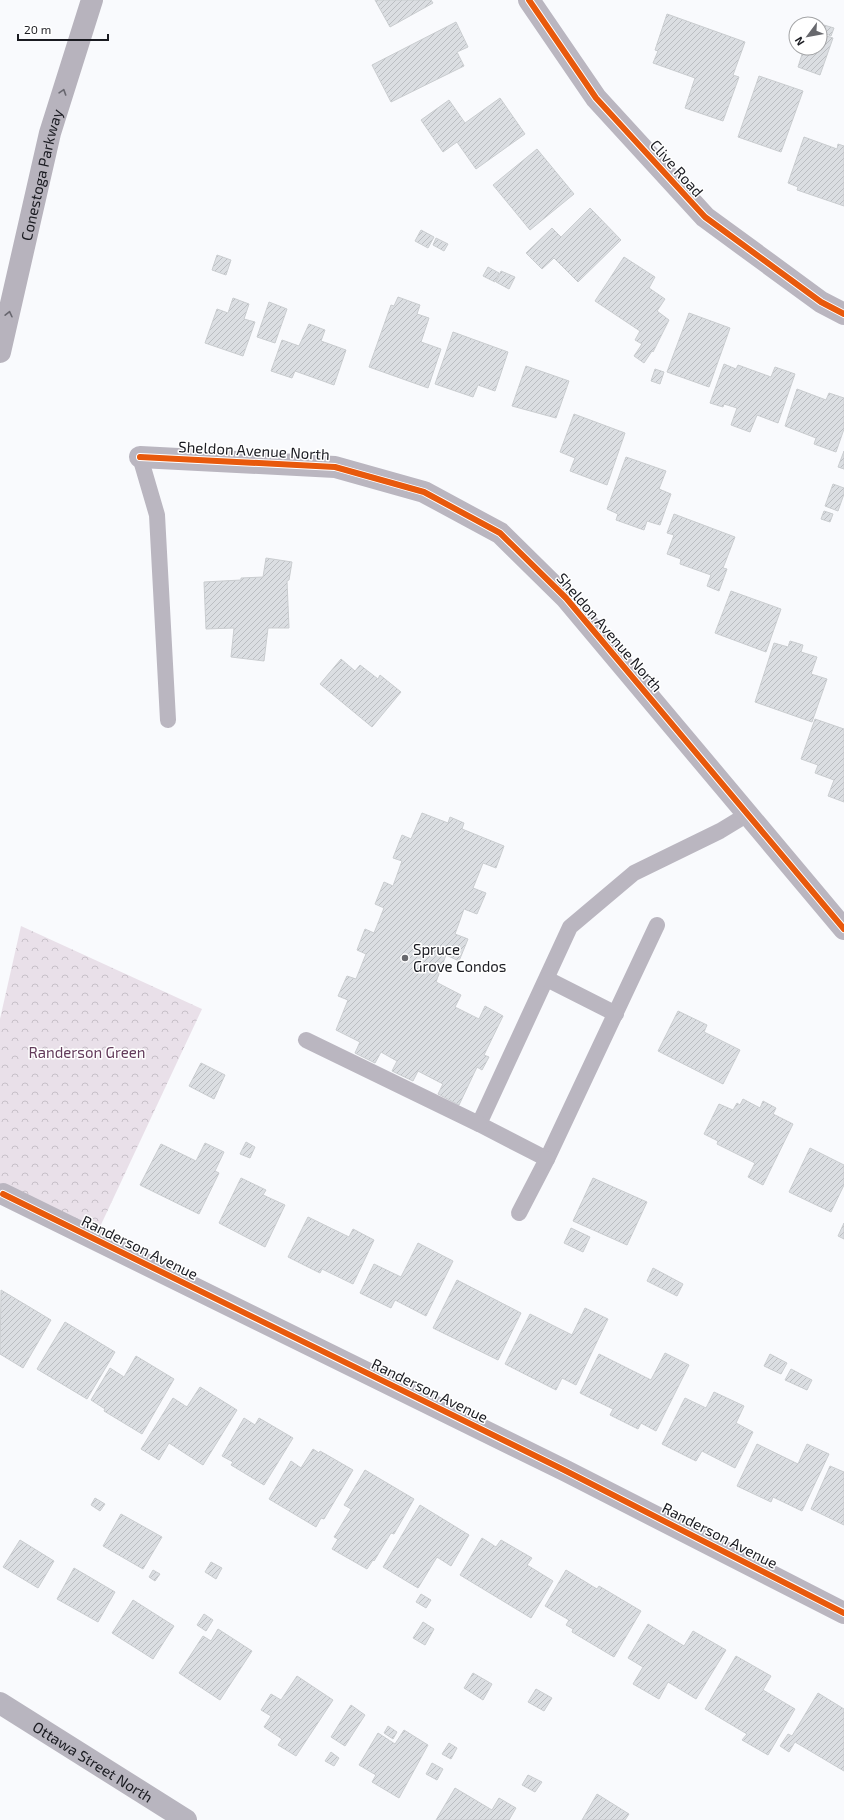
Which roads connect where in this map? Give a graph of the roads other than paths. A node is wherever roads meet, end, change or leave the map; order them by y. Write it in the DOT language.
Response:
graph roads {
  1 [pos="92,0"];
  2 [pos="529,0"];
  3 [pos="844,314"];
  4 [pos="0,352"];
  5 [pos="140,457"];
  6 [pos="168,720"];
  7 [pos="748,814"];
  8 [pos="657,925"];
  9 [pos="844,929"];
  10 [pos="547,979"];
  11 [pos="616,1014"];
  12 [pos="306,1040"];
  13 [pos="479,1124"];
  14 [pos="547,1159"];
  15 [pos="3,1194"];
  16 [pos="519,1213"];
  17 [pos="844,1613"];
  18 [pos="0,1702"];
  19 [pos="186,1820"];
  4 -- 1 [label="highway, Conestoga Parkway, one-way"];
  2 -- 3 [label="street, Clive Road"];
  5 -- 6 [label="lane"];
  5 -- 7 [label="street, Sheldon Avenue North"];
  7 -- 9 [label="street, Sheldon Avenue North"];
  7 -- 10 [label="lane"];
  8 -- 11 [label="lane"];
  10 -- 11 [label="lane"];
  10 -- 13 [label="lane"];
  11 -- 14 [label="lane"];
  12 -- 13 [label="lane"];
  13 -- 14 [label="lane"];
  14 -- 16 [label="lane"];
  15 -- 17 [label="street, Randerson Avenue"];
  18 -- 19 [label="main road, Ottawa Street North"];
}
